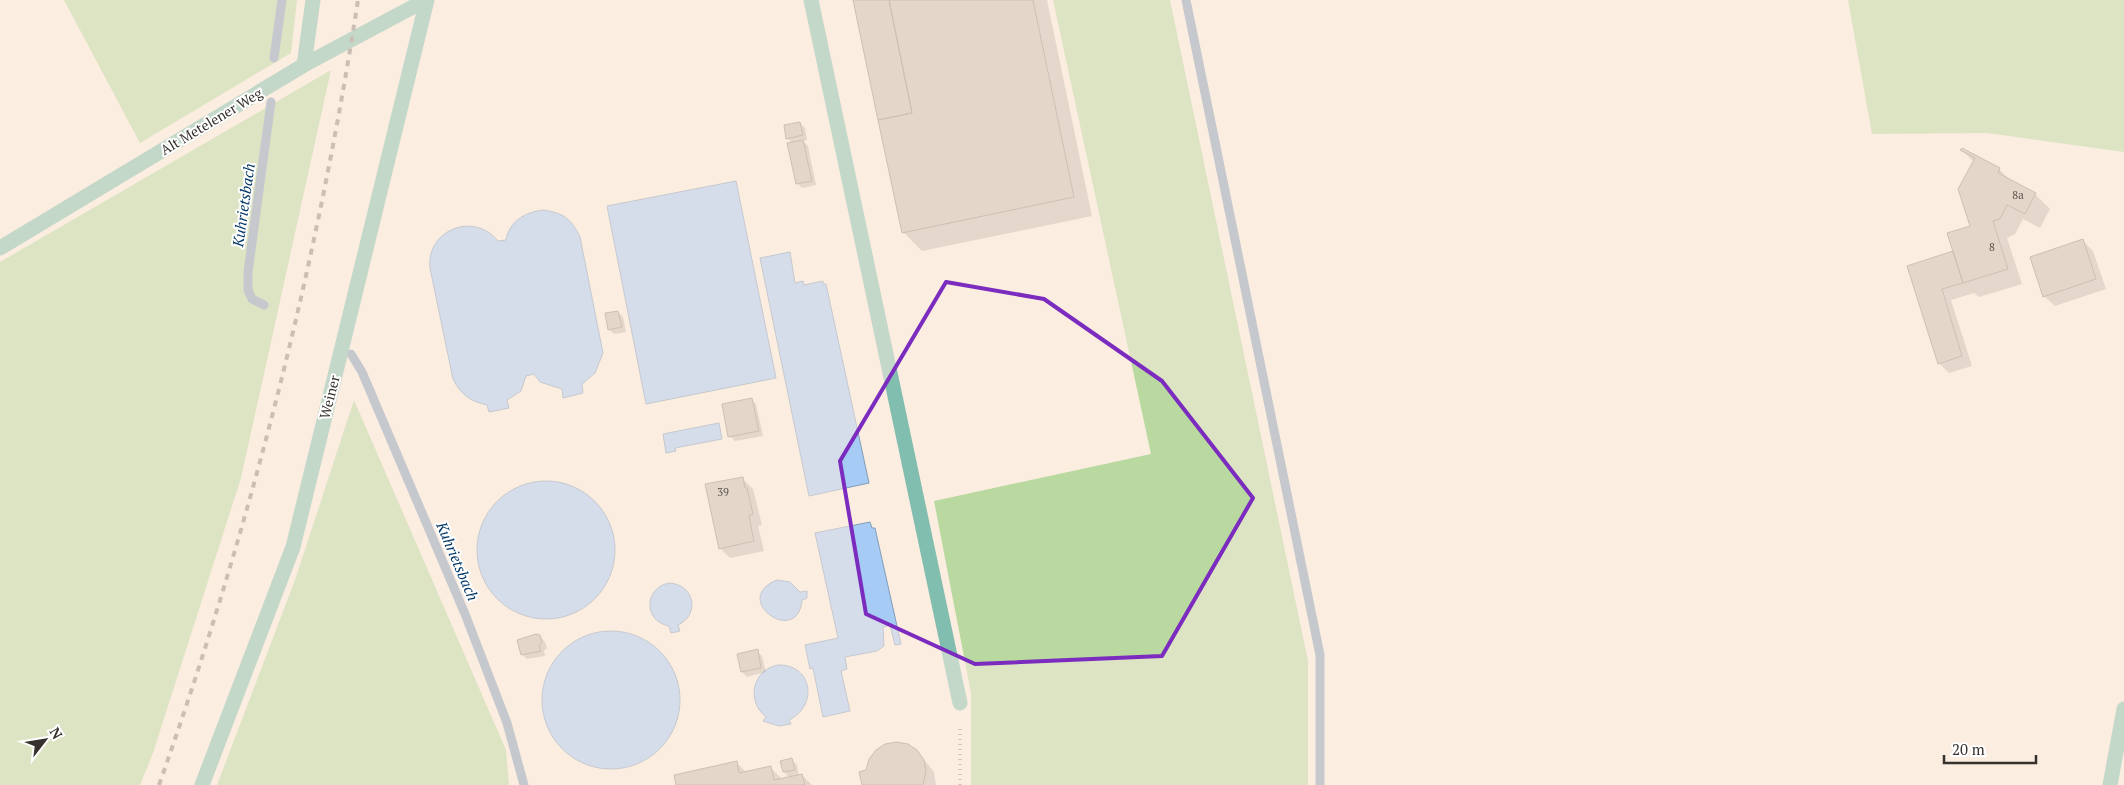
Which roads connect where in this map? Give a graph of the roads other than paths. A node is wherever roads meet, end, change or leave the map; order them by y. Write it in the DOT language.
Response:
graph roads {
  1 [pos="313,0"];
  2 [pos="427,0"];
  3 [pos="811,0"];
  4 [pos="304,65"];
  5 [pos="0,248"];
  6 [pos="960,703"];
  7 [pos="2124,709"];
  8 [pos="202,785"];
  9 [pos="2110,785"];
  1 -- 4 [label="street"];
  2 -- 4 [label="street, Alt Metelener Weg"];
  2 -- 8 [label="street, Weiner"];
  3 -- 6 [label="street"];
  4 -- 5 [label="street, Alt Metelener Weg"];
  7 -- 9 [label="street"];
}
